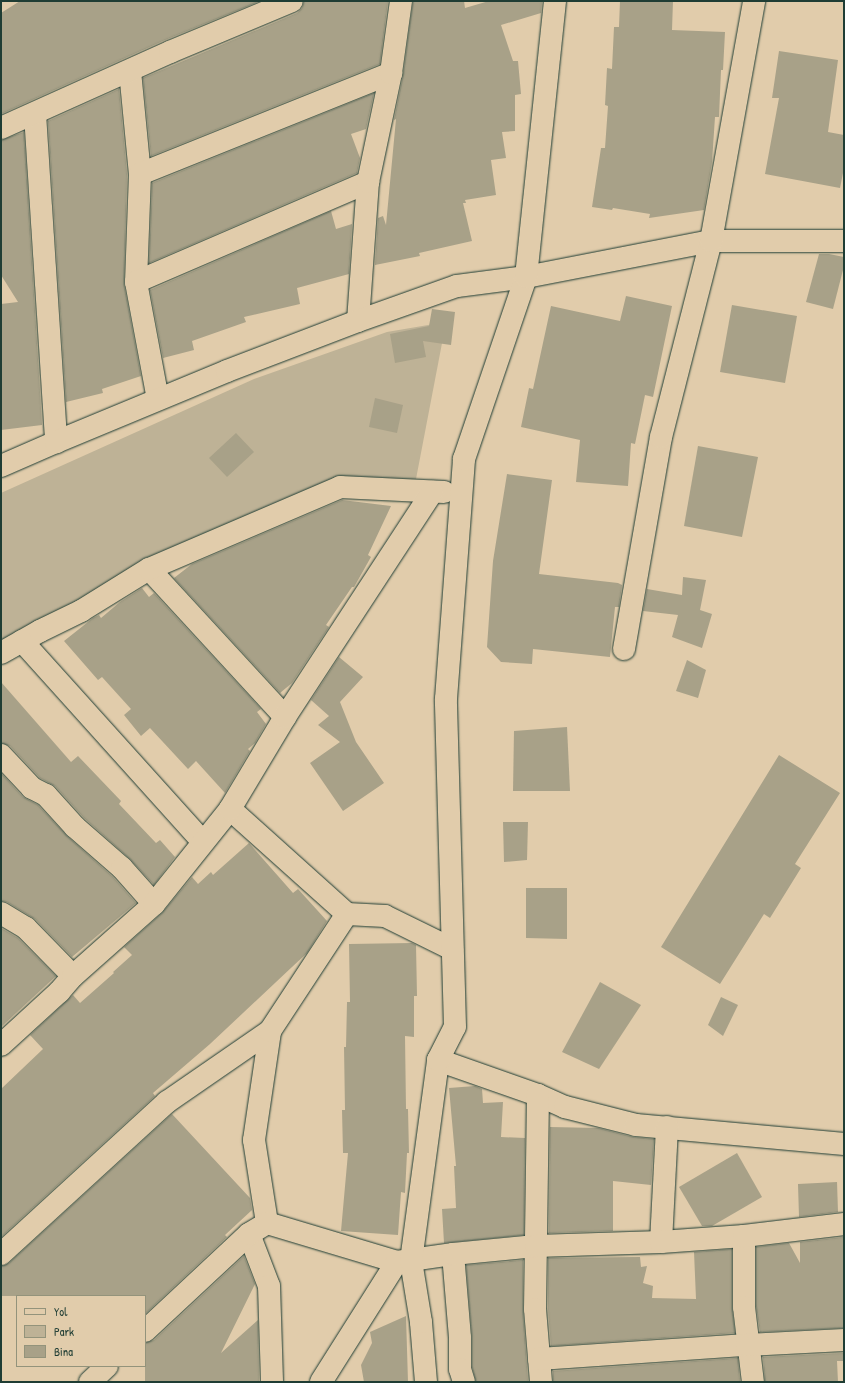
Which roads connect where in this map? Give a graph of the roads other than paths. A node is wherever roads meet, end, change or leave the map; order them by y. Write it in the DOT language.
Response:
graph roads {
  1 [pos="292,1"];
  2 [pos="401,1"];
  3 [pos="555,1"];
  4 [pos="754,1"];
  5 [pos="130,71"];
  6 [pos="391,73"];
  7 [pos="34,114"];
  8 [pos="1,128"];
  9 [pos="140,174"];
  10 [pos="368,182"];
  11 [pos="712,241"];
  12 [pos="844,241"];
  13 [pos="526,276"];
  14 [pos="136,282"];
  15 [pos="358,321"];
  16 [pos="158,400"];
  17 [pos="56,442"];
  18 [pos="1,466"];
  19 [pos="462,491"];
  20 [pos="432,492"];
  21 [pos="149,569"];
  22 [pos="22,641"];
  23 [pos="624,649"];
  24 [pos="1,653"];
  25 [pos="285,717"];
  26 [pos="1,754"];
  27 [pos="230,809"];
  28 [pos="203,842"];
  29 [pos="154,904"];
  30 [pos="1,913"];
  31 [pos="347,914"];
  32 [pos="452,949"];
  33 [pos="73,976"];
  34 [pos="270,1031"];
  35 [pos="1,1045"];
  36 [pos="438,1060"];
  37 [pos="538,1096"];
  38 [pos="667,1128"];
  39 [pos="844,1144"];
  40 [pos="267,1223"];
  41 [pos="844,1224"];
  42 [pos="249,1234"];
  43 [pos="744,1236"];
  44 [pos="662,1242"];
  45 [pos="536,1246"];
  46 [pos="1,1254"];
  47 [pos="453,1254"];
  48 [pos="404,1262"];
  49 [pos="146,1330"];
  50 [pos="844,1340"];
  51 [pos="748,1345"];
  52 [pos="540,1359"];
  53 [pos="106,1367"];
  54 [pos="90,1382"];
  55 [pos="272,1382"];
  56 [pos="321,1382"];
  57 [pos="426,1382"];
  58 [pos="464,1382"];
  59 [pos="541,1382"];
  60 [pos="753,1382"];
  1 -- 5 [label="street"];
  2 -- 6 [label="street"];
  3 -- 13 [label="street"];
  4 -- 11 [label="street"];
  5 -- 7 [label="street"];
  5 -- 9 [label="street"];
  6 -- 9 [label="street"];
  6 -- 10 [label="street"];
  7 -- 8 [label="street"];
  7 -- 17 [label="street"];
  9 -- 14 [label="street"];
  10 -- 14 [label="street"];
  10 -- 15 [label="street"];
  11 -- 12 [label="street"];
  11 -- 13 [label="street"];
  11 -- 23 [label="street"];
  13 -- 15 [label="street"];
  13 -- 19 [label="street"];
  14 -- 16 [label="street"];
  15 -- 16 [label="street"];
  16 -- 17 [label="street"];
  17 -- 18 [label="street"];
  19 -- 20 [label="street"];
  19 -- 32 [label="street"];
  20 -- 21 [label="street"];
  20 -- 25 [label="street"];
  21 -- 22 [label="street"];
  21 -- 25 [label="street"];
  22 -- 24 [label="street"];
  22 -- 28 [label="street"];
  25 -- 27 [label="street"];
  26 -- 29 [label="street"];
  27 -- 28 [label="street"];
  27 -- 31 [label="street"];
  28 -- 29 [label="street"];
  29 -- 33 [label="street"];
  30 -- 33 [label="street"];
  31 -- 32 [label="street"];
  31 -- 34 [label="street"];
  32 -- 36 [label="street"];
  33 -- 35 [label="street"];
  34 -- 40 [label="street"];
  34 -- 46 [label="street"];
  36 -- 37 [label="street"];
  36 -- 48 [label="street"];
  37 -- 38 [label="street"];
  37 -- 45 [label="street"];
  38 -- 39 [label="street"];
  38 -- 44 [label="street"];
  40 -- 42 [label="street"];
  40 -- 48 [label="street"];
  41 -- 43 [label="street"];
  42 -- 49 [label="street"];
  42 -- 55 [label="street"];
  43 -- 44 [label="street"];
  43 -- 51 [label="street"];
  44 -- 45 [label="street"];
  45 -- 47 [label="street"];
  45 -- 52 [label="street"];
  47 -- 48 [label="street"];
  47 -- 58 [label="street"];
  48 -- 56 [label="street"];
  48 -- 57 [label="street"];
  50 -- 51 [label="street"];
  51 -- 52 [label="street"];
  51 -- 60 [label="street"];
  52 -- 59 [label="street"];
  53 -- 54 [label="street"];
}
